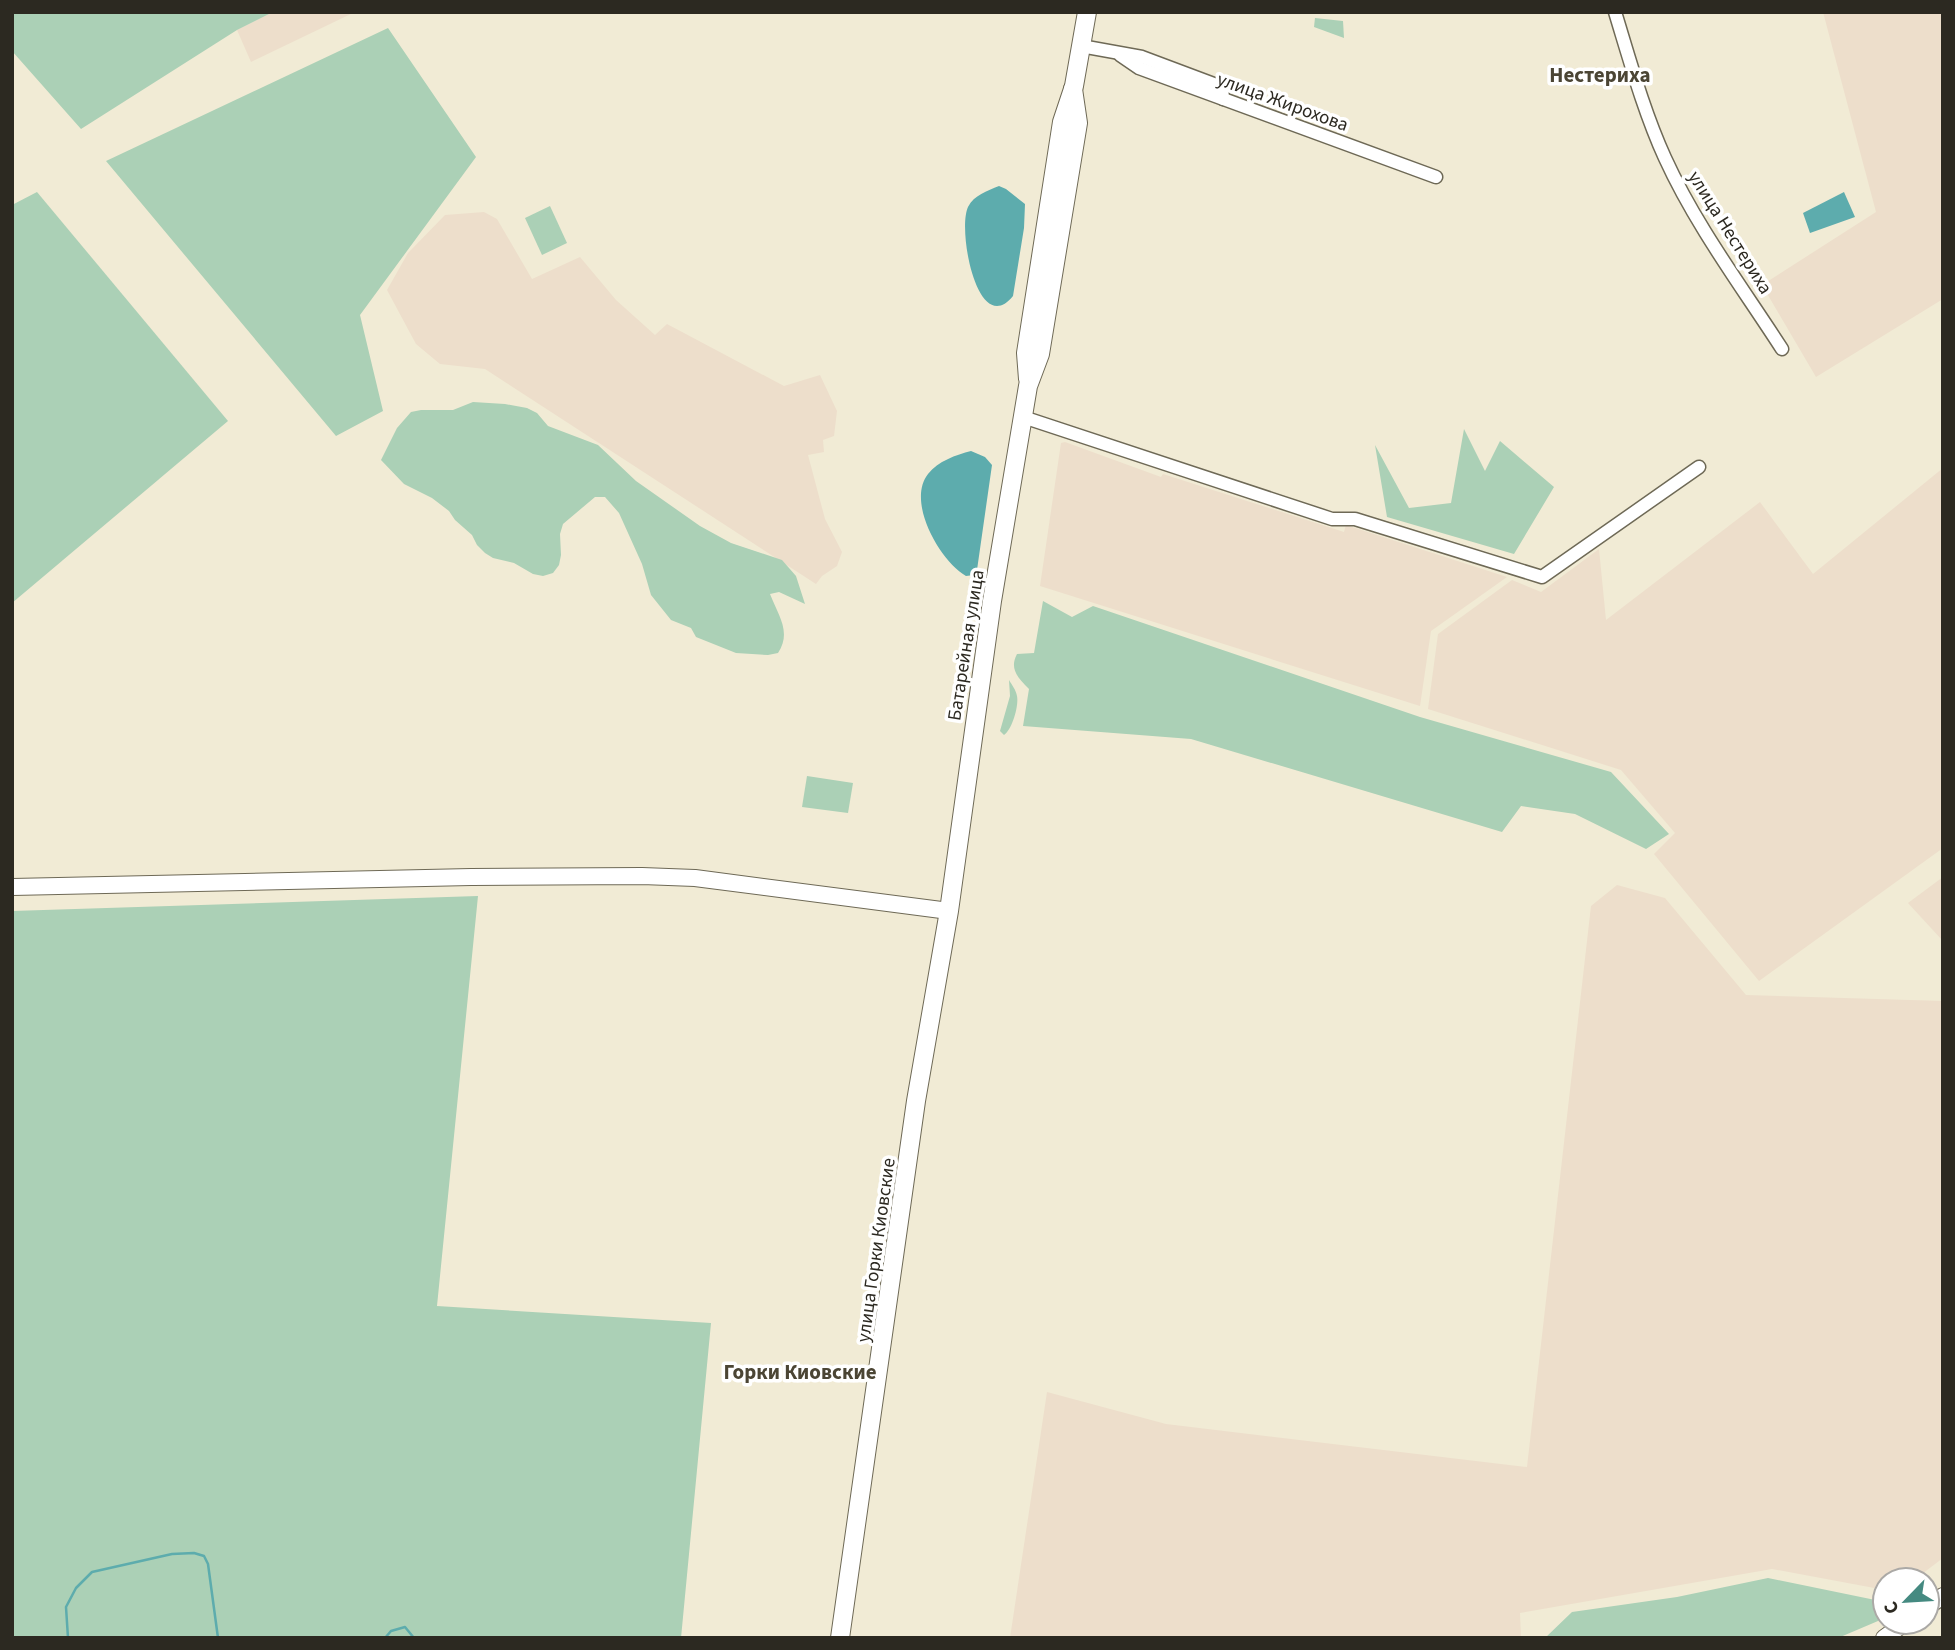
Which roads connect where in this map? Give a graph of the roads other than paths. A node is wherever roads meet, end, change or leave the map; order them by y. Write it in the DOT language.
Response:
graph roads {
  1 [pos="1087,12"];
  2 [pos="1615,12"];
  3 [pos="1081,46"];
  4 [pos="1436,177"];
  5 [pos="1782,349"];
  6 [pos="1023,417"];
  7 [pos="1699,467"];
  8 [pos="12,887"];
  9 [pos="948,911"];
  10 [pos="840,1638"];
  1 -- 3 [label="main road, Батарейная улица"];
  2 -- 5 [label="street, улица Нестериха"];
  3 -- 4 [label="street, улица Жирохова"];
  3 -- 6 [label="main road, Батарейная улица"];
  6 -- 7 [label="street"];
  6 -- 9 [label="main road, Батарейная улица"];
  8 -- 9 [label="street"];
  9 -- 10 [label="main road, улица Горки Киовские"];
}
